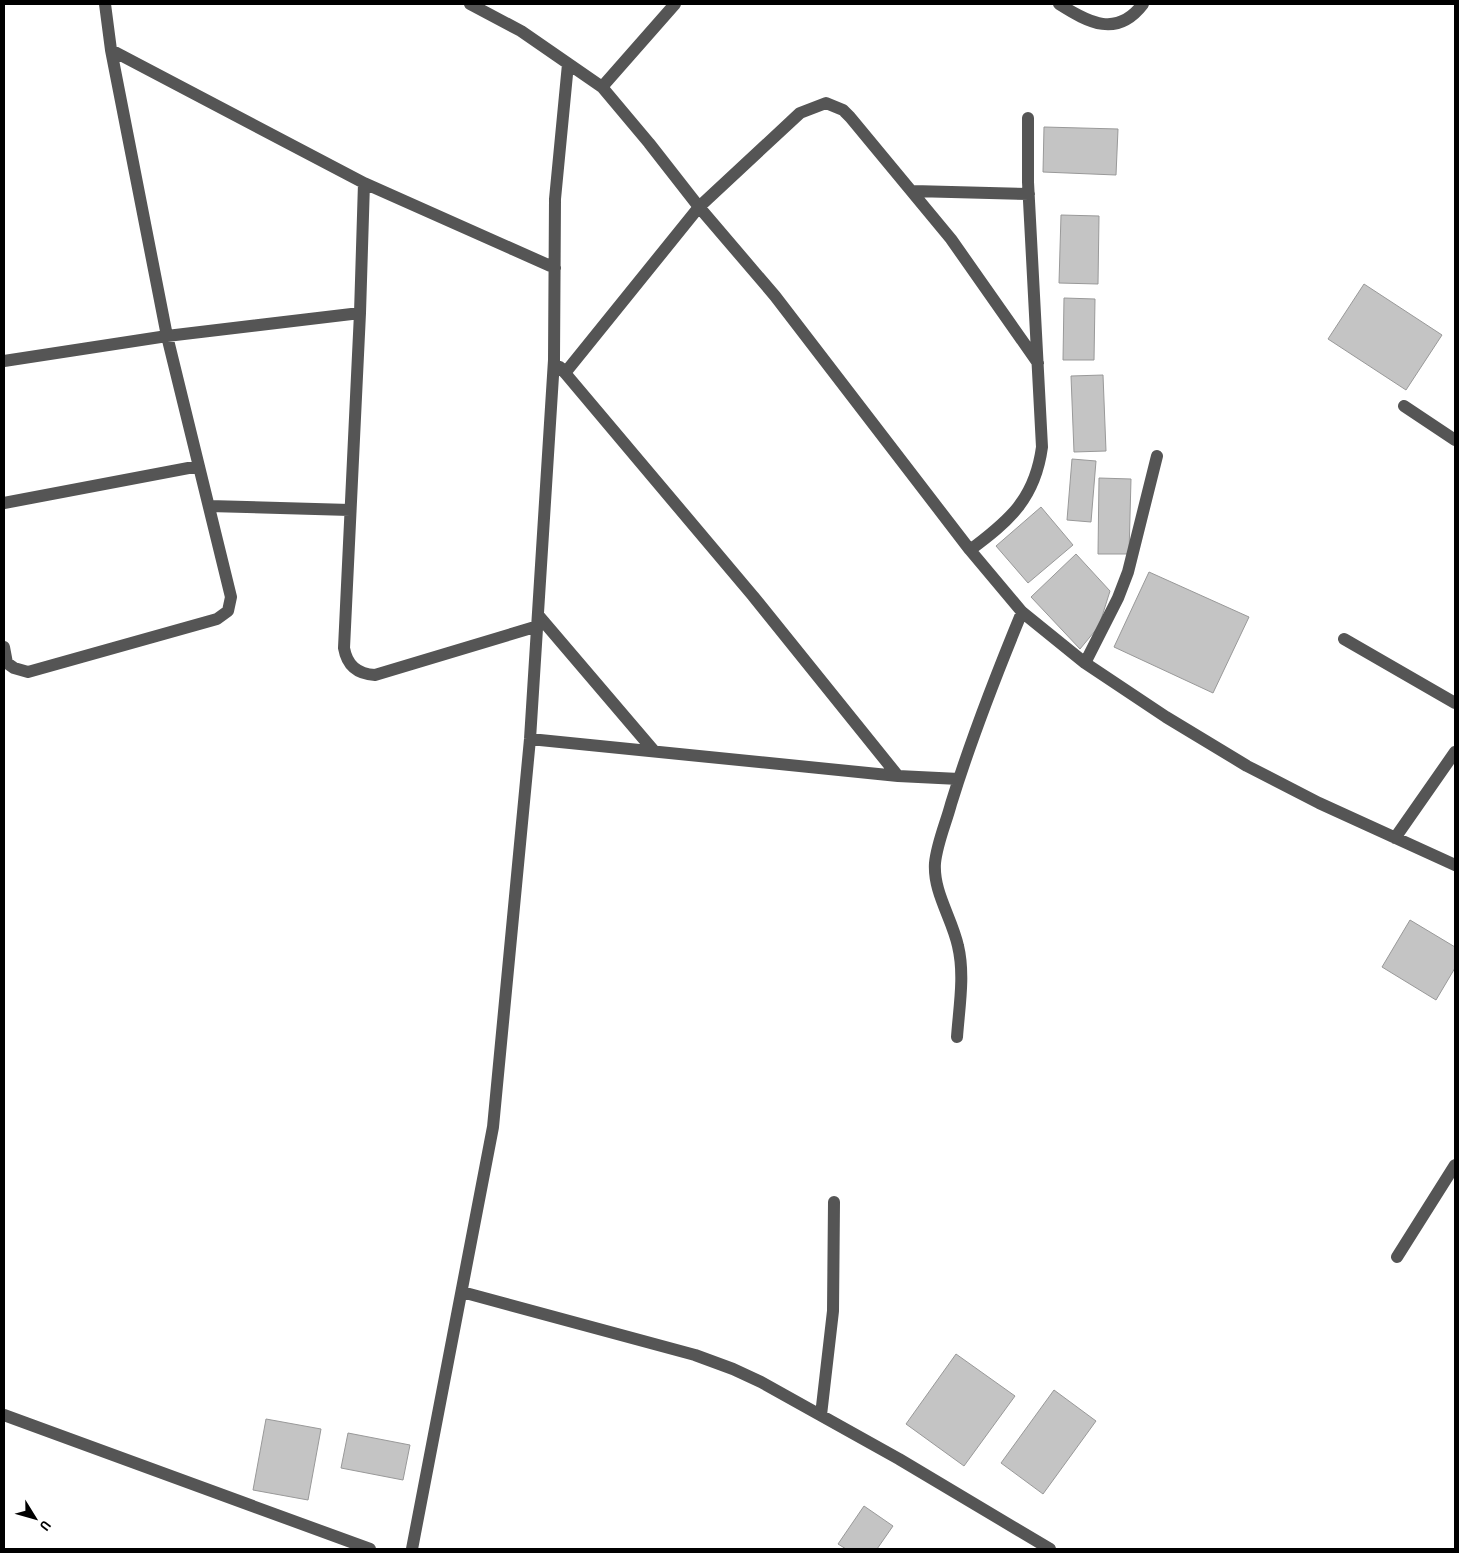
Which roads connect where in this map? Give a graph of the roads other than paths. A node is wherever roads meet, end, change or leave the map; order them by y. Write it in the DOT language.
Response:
graph roads {
  1 [pos="106,4"];
  2 [pos="470,4"];
  3 [pos="675,4"];
  4 [pos="1059,4"];
  5 [pos="1144,4"];
  6 [pos="111,50"];
  7 [pos="568,64"];
  8 [pos="602,87"];
  9 [pos="1028,118"];
  10 [pos="364,183"];
  11 [pos="912,191"];
  12 [pos="1029,194"];
  13 [pos="699,207"];
  14 [pos="555,268"];
  15 [pos="360,313"];
  16 [pos="167,336"];
  17 [pos="4,360"];
  18 [pos="554,360"];
  19 [pos="1038,364"];
  20 [pos="565,373"];
  21 [pos="1404,406"];
  22 [pos="1455,440"];
  23 [pos="1157,456"];
  24 [pos="199,466"];
  25 [pos="4,503"];
  26 [pos="209,506"];
  27 [pos="350,510"];
  28 [pos="970,550"];
  29 [pos="1022,612"];
  30 [pos="538,621"];
  31 [pos="1344,638"];
  32 [pos="4,647"];
  33 [pos="1085,663"];
  34 [pos="1455,703"];
  35 [pos="530,739"];
  36 [pos="654,752"];
  37 [pos="1455,752"];
  38 [pos="898,776"];
  39 [pos="959,780"];
  40 [pos="1395,838"];
  41 [pos="1455,865"];
  42 [pos="957,1037"];
  43 [pos="1455,1165"];
  44 [pos="834,1202"];
  45 [pos="1397,1258"];
  46 [pos="462,1292"];
  47 [pos="4,1415"];
  48 [pos="821,1415"];
  49 [pos="370,1549"];
  50 [pos="412,1549"];
  51 [pos="1050,1549"];
  1 -- 6 [label="street"];
  2 -- 7 [label="street"];
  3 -- 8 [label="street"];
  4 -- 5 [label="street"];
  6 -- 10 [label="street"];
  6 -- 16 [label="street"];
  7 -- 8 [label="street"];
  7 -- 14 [label="street"];
  8 -- 13 [label="street"];
  9 -- 12 [label="street"];
  10 -- 14 [label="street"];
  10 -- 15 [label="street"];
  11 -- 12 [label="street"];
  11 -- 13 [label="street"];
  11 -- 19 [label="street"];
  12 -- 19 [label="street"];
  13 -- 20 [label="street"];
  13 -- 28 [label="street"];
  14 -- 18 [label="street"];
  15 -- 16 [label="street"];
  15 -- 27 [label="street"];
  16 -- 17 [label="street"];
  16 -- 24 [label="street"];
  18 -- 20 [label="street"];
  18 -- 30 [label="street"];
  19 -- 28 [label="street"];
  20 -- 38 [label="street"];
  21 -- 22 [label="street"];
  23 -- 33 [label="street"];
  24 -- 25 [label="street"];
  24 -- 26 [label="street"];
  26 -- 27 [label="street"];
  26 -- 32 [label="street"];
  27 -- 30 [label="street"];
  28 -- 29 [label="street"];
  29 -- 33 [label="street"];
  29 -- 39 [label="street"];
  30 -- 35 [label="street"];
  30 -- 36 [label="street"];
  31 -- 34 [label="street"];
  33 -- 40 [label="street"];
  35 -- 36 [label="street"];
  35 -- 46 [label="street"];
  36 -- 38 [label="street"];
  37 -- 40 [label="street"];
  38 -- 39 [label="street"];
  39 -- 42 [label="street"];
  40 -- 41 [label="street"];
  43 -- 45 [label="street"];
  44 -- 48 [label="street"];
  46 -- 48 [label="street"];
  46 -- 50 [label="street"];
  47 -- 49 [label="street"];
  48 -- 51 [label="street"];
}
